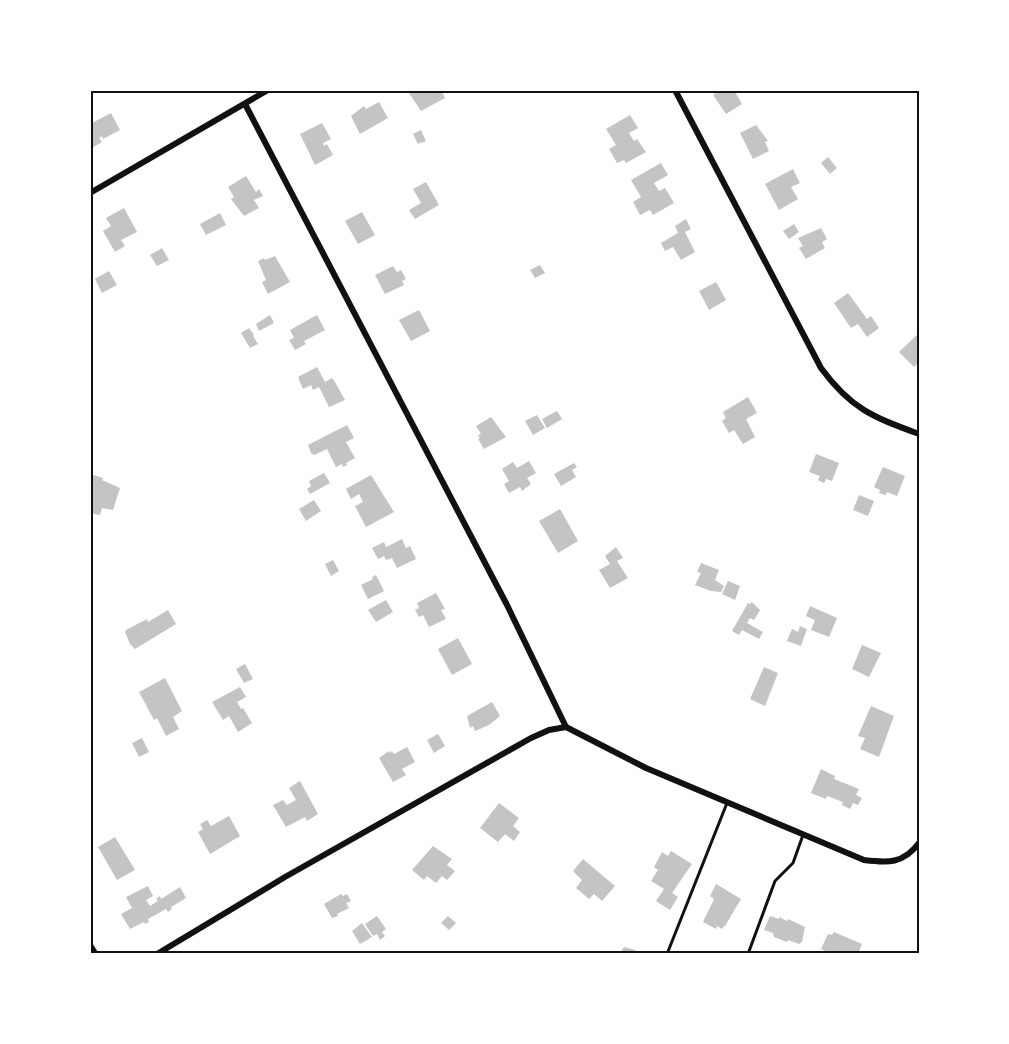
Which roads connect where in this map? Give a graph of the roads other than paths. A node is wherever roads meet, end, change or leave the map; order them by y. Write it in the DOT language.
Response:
graph roads {
  1 [pos="268,90"];
  2 [pos="675,90"];
  3 [pos="245,104"];
  4 [pos="90,193"];
  5 [pos="919,434"];
  6 [pos="566,727"];
  7 [pos="727,801"];
  8 [pos="804,834"];
  9 [pos="919,843"];
  10 [pos="90,946"];
  11 [pos="95,954"];
  12 [pos="157,954"];
  13 [pos="667,954"];
  14 [pos="748,954"];
  1 -- 3 [label="street"];
  2 -- 5 [label="street"];
  3 -- 4 [label="street"];
  3 -- 6 [label="street"];
  6 -- 7 [label="street"];
  6 -- 12 [label="street"];
  7 -- 8 [label="street"];
  7 -- 13 [label="lane"];
  8 -- 9 [label="street"];
  8 -- 14 [label="lane"];
  10 -- 11 [label="street"];
}
